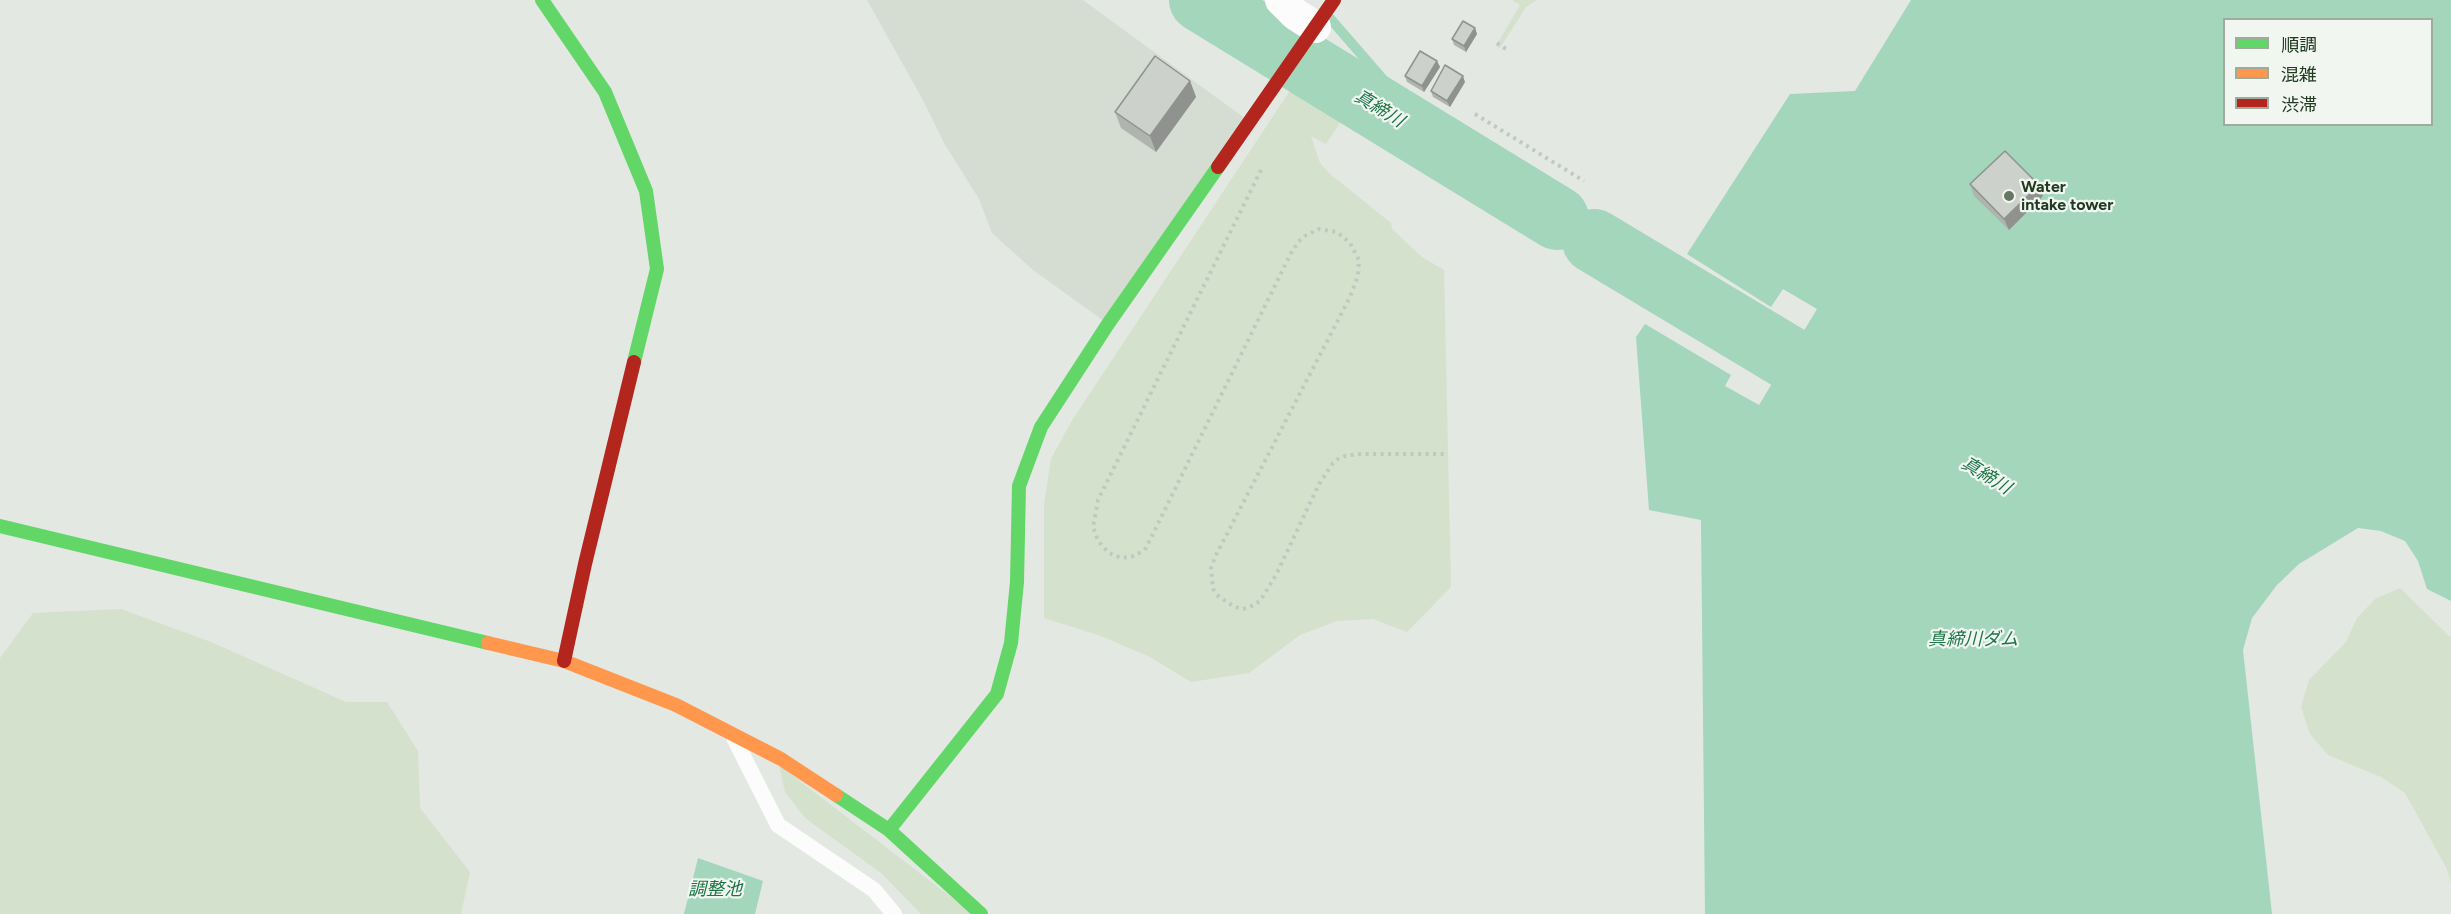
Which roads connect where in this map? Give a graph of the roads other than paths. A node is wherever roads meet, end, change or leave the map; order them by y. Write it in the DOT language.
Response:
graph roads {
  1 [pos="543,0"];
  2 [pos="1281,0"];
  3 [pos="1334,0"];
  4 [pos="1311,33"];
  5 [pos="0,526"];
  6 [pos="564,661"];
  7 [pos="732,734"];
  8 [pos="889,830"];
  9 [pos="894,914"];
  10 [pos="981,914"];
  1 -- 6 [label="street"];
  2 -- 4 [label="street"];
  3 -- 4 [label="street"];
  4 -- 8 [label="street"];
  5 -- 6 [label="street"];
  6 -- 7 [label="street"];
  7 -- 8 [label="street"];
  7 -- 9 [label="lane"];
  8 -- 10 [label="street"];
}
